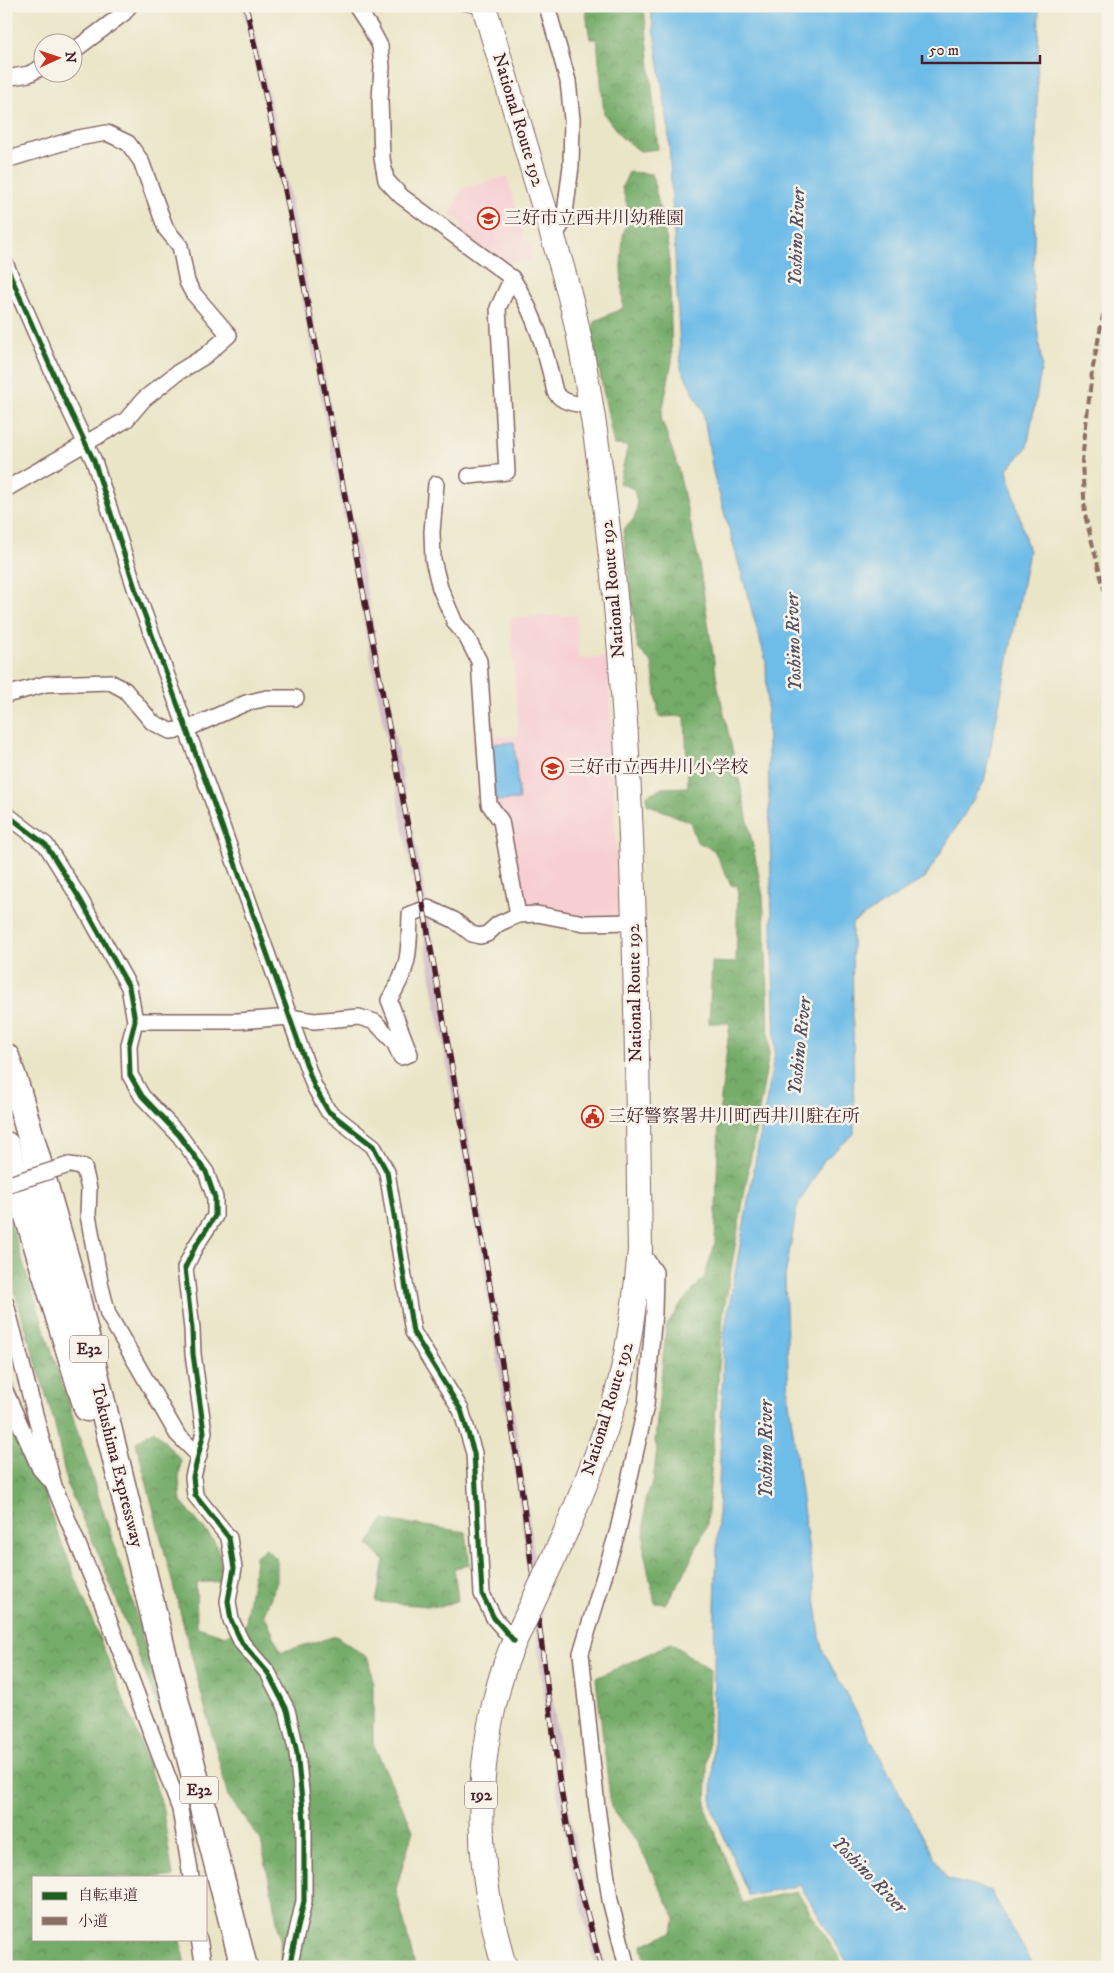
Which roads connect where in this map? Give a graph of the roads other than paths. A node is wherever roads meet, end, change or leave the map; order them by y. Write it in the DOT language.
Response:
graph roads {
  1 [pos="129,6"];
  2 [pos="356,6"];
  3 [pos="463,6"];
  4 [pos="484,6"];
  5 [pos="547,6"];
  6 [pos="82,45"];
  7 [pos="32,72"];
  8 [pos="6,78"];
  9 [pos="6,160"];
  10 [pos="553,238"];
  11 [pos="6,265"];
  12 [pos="512,278"];
  13 [pos="592,406"];
  14 [pos="86,444"];
  15 [pos="469,476"];
  16 [pos="436,484"];
  17 [pos="6,489"];
  18 [pos="6,695"];
  19 [pos="296,698"];
  20 [pos="187,729"];
  21 [pos="6,814"];
  22 [pos="518,915"];
  23 [pos="633,922"];
  24 [pos="289,1018"];
  25 [pos="135,1021"];
  26 [pos="6,1057"];
  27 [pos="6,1146"];
  28 [pos="6,1185"];
  29 [pos="640,1250"];
  30 [pos="6,1304"];
  31 [pos="6,1393"];
  32 [pos="199,1456"];
  33 [pos="54,1486"];
  34 [pos="518,1633"];
  35 [pos="161,1645"];
  36 [pos="190,1876"];
  37 [pos="199,1940"];
  38 [pos="204,1967"];
  39 [pos="244,1967"];
  40 [pos="289,1967"];
  41 [pos="505,1967"];
  42 [pos="628,1967"];
  1 -- 6 [label="street"];
  2 -- 12 [label="street"];
  3 -- 4 [label="lane"];
  4 -- 10 [label="highway, National Route 192 / 192"];
  5 -- 10 [label="street"];
  7 -- 8 [label="street"];
  9 -- 14 [label="street"];
  10 -- 13 [label="highway, National Route 192 / 192"];
  11 -- 14 [label="street"];
  12 -- 13 [label="street"];
  12 -- 15 [label="street"];
  13 -- 23 [label="highway, National Route 192 / 192"];
  14 -- 17 [label="street"];
  14 -- 20 [label="street"];
  16 -- 22 [label="street"];
  18 -- 20 [label="street"];
  19 -- 20 [label="street"];
  20 -- 24 [label="street"];
  21 -- 25 [label="street"];
  22 -- 23 [label="street"];
  22 -- 24 [label="street"];
  23 -- 29 [label="highway, National Route 192 / 192"];
  24 -- 25 [label="street"];
  24 -- 34 [label="street"];
  25 -- 32 [label="street"];
  26 -- 35 [label="highway, Tokushima Expressway / E32"];
  27 -- 35 [label="highway, Tokushima Expressway / E32"];
  28 -- 32 [label="street, bridge"];
  29 -- 34 [label="highway, National Route 192 / 192, bridge"];
  29 -- 42 [label="street"];
  30 -- 33 [label="street"];
  31 -- 33 [label="street"];
  32 -- 40 [label="street"];
  33 -- 36 [label="street"];
  34 -- 41 [label="highway, National Route 192 / 192"];
  35 -- 39 [label="highway, Tokushima Expressway / E32"];
  37 -- 38 [label="street"];
}
